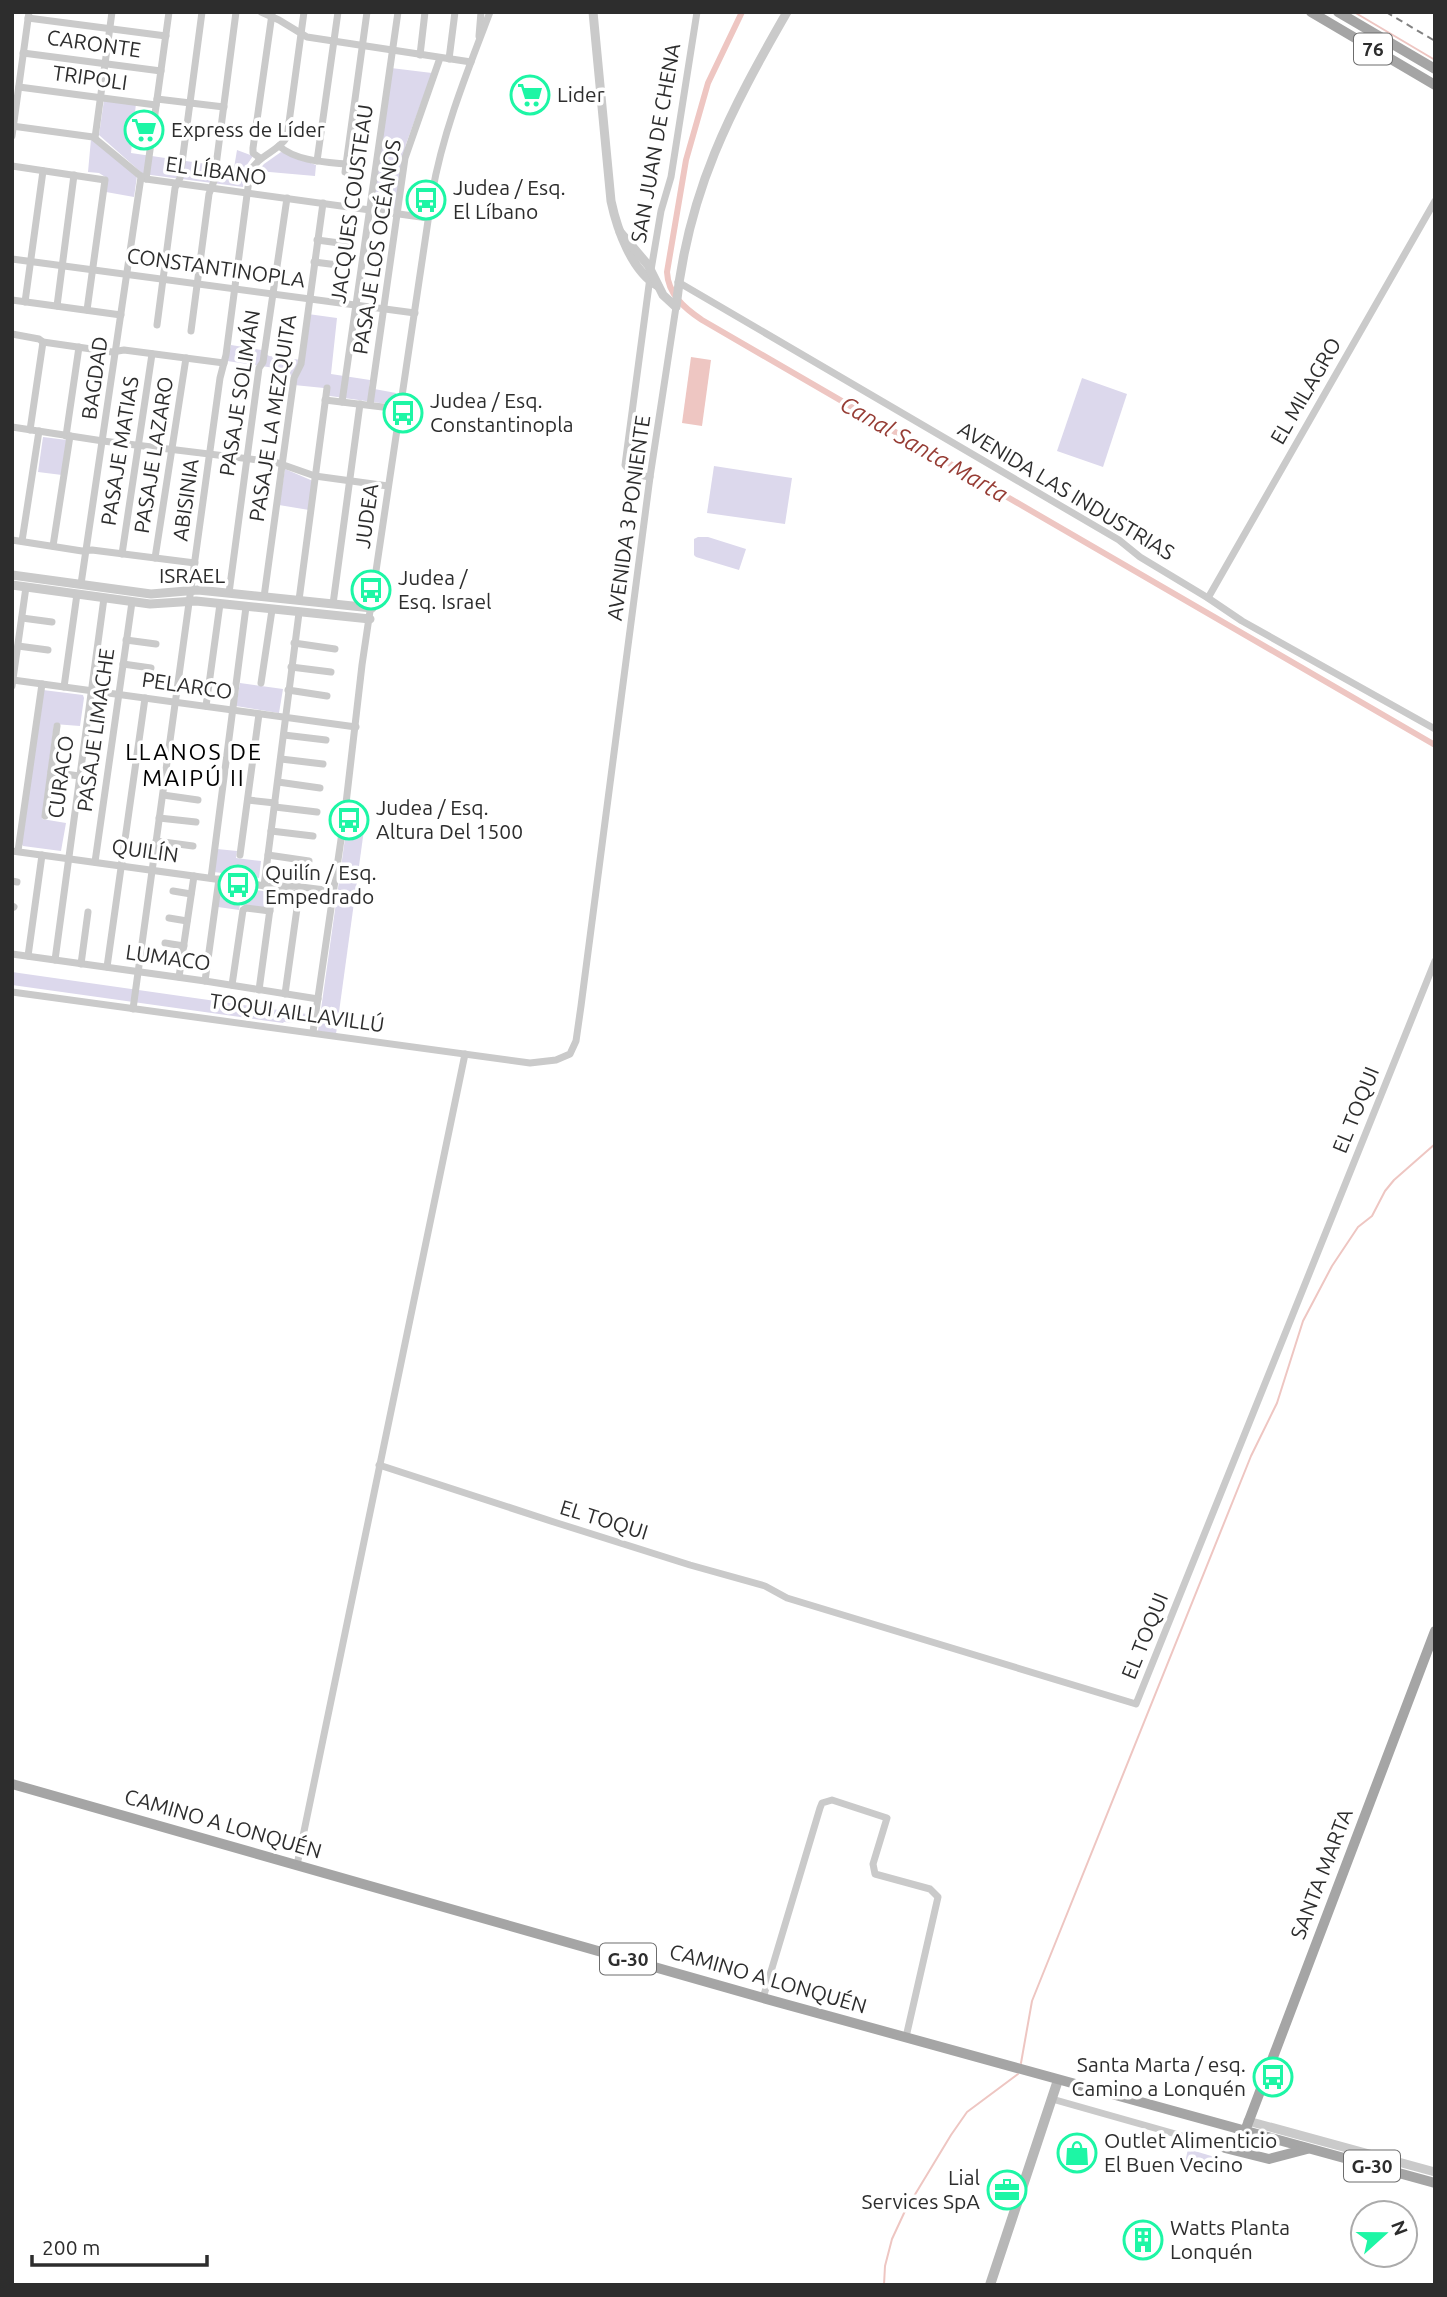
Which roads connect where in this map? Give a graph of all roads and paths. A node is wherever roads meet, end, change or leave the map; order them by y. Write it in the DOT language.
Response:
graph roads {
  1 [pos="112,12"];
  2 [pos="169,12"];
  3 [pos="202,12"];
  4 [pos="236,12"];
  5 [pos="261,12"];
  6 [pos="304,12"];
  7 [pos="338,12"];
  8 [pos="367,12"];
  9 [pos="398,12"];
  10 [pos="425,12"];
  11 [pos="455,12"];
  12 [pos="481,12"];
  13 [pos="490,12"];
  14 [pos="593,12"];
  15 [pos="697,12"];
  16 [pos="787,12"];
  17 [pos="1311,12"];
  18 [pos="1338,12"];
  19 [pos="272,14"];
  20 [pos="28,15"];
  21 [pos="110,29"];
  22 [pos="301,34"];
  23 [pos="166,36"];
  24 [pos="480,40"];
  25 [pos="334,41"];
  26 [pos="362,46"];
  27 [pos="392,50"];
  28 [pos="419,55"];
  29 [pos="23,57"];
  30 [pos="444,58"];
  31 [pos="12,60"];
  32 [pos="471,62"];
  33 [pos="105,64"];
  34 [pos="1430,66"];
  35 [pos="161,71"];
  36 [pos="1419,75"];
  37 [pos="1435,85"];
  38 [pos="19,86"];
  39 [pos="101,97"];
  40 [pos="157,102"];
  41 [pos="190,103"];
  42 [pos="224,107"];
  43 [pos="13,126"];
  44 [pos="12,136"];
  45 [pos="95,138"];
  46 [pos="279,146"];
  47 [pos="260,159"];
  48 [pos="317,161"];
  49 [pos="12,166"];
  50 [pos="43,171"];
  51 [pos="74,175"];
  52 [pos="144,178"];
  53 [pos="178,183"];
  54 [pos="212,188"];
  55 [pos="248,193"];
  56 [pos="287,198"];
  57 [pos="1435,201"];
  58 [pos="323,203"];
  59 [pos="369,209"];
  60 [pos="398,213"];
  61 [pos="428,218"];
  62 [pos="620,232"];
  63 [pos="317,240"];
  64 [pos="347,244"];
  65 [pos="12,259"];
  66 [pos="31,261"];
  67 [pos="314,262"];
  68 [pos="62,265"];
  69 [pos="345,266"];
  70 [pos="93,269"];
  71 [pos="651,270"];
  72 [pos="127,274"];
  73 [pos="163,278"];
  74 [pos="198,283"];
  75 [pos="654,283"];
  76 [pos="677,287"];
  77 [pos="235,288"];
  78 [pos="274,293"];
  79 [pos="309,298"];
  80 [pos="12,300"];
  81 [pos="25,302"];
  82 [pos="356,305"];
  83 [pos="676,305"];
  84 [pos="57,306"];
  85 [pos="384,309"];
  86 [pos="87,310"];
  87 [pos="415,313"];
  88 [pos="121,315"];
  89 [pos="157,325"];
  90 [pos="191,331"];
  91 [pos="12,334"];
  92 [pos="43,342"];
  93 [pos="79,347"];
  94 [pos="116,351"];
  95 [pos="152,354"];
  96 [pos="186,358"];
  97 [pos="224,363"];
  98 [pos="327,388"];
  99 [pos="325,400"];
  100 [pos="342,402"];
  101 [pos="360,404"];
  102 [pos="370,405"];
  103 [pos="399,409"];
  104 [pos="12,428"];
  105 [pos="34,431"];
  106 [pos="68,436"];
  107 [pos="103,441"];
  108 [pos="139,445"];
  109 [pos="172,449"];
  110 [pos="210,453"];
  111 [pos="247,458"];
  112 [pos="282,464"];
  113 [pos="315,476"];
  114 [pos="650,477"];
  115 [pos="350,481"];
  116 [pos="388,486"];
  117 [pos="12,540"];
  118 [pos="22,541"];
  119 [pos="53,546"];
  120 [pos="86,550"];
  121 [pos="122,554"];
  122 [pos="155,558"];
  123 [pos="195,563"];
  124 [pos="12,575"];
  125 [pos="81,584"];
  126 [pos="12,585"];
  127 [pos="26,587"];
  128 [pos="191,591"];
  129 [pos="229,593"];
  130 [pos="77,594"];
  131 [pos="264,597"];
  132 [pos="1208,597"];
  133 [pos="104,598"];
  134 [pos="299,600"];
  135 [pos="132,602"];
  136 [pos="190,602"];
  137 [pos="220,604"];
  138 [pos="333,604"];
  139 [pos="246,607"];
  140 [pos="372,608"];
  141 [pos="272,610"];
  142 [pos="299,613"];
  143 [pos="22,618"];
  144 [pos="370,619"];
  145 [pos="52,622"];
  146 [pos="126,640"];
  147 [pos="294,643"];
  148 [pos="156,644"];
  149 [pos="18,646"];
  150 [pos="335,649"];
  151 [pos="48,650"];
  152 [pos="123,664"];
  153 [pos="291,667"];
  154 [pos="151,668"];
  155 [pos="331,672"];
  156 [pos="13,680"];
  157 [pos="261,683"];
  158 [pos="41,684"];
  159 [pos="12,686"];
  160 [pos="64,687"];
  161 [pos="91,690"];
  162 [pos="288,690"];
  163 [pos="119,694"];
  164 [pos="327,696"];
  165 [pos="145,698"];
  166 [pos="176,702"];
  167 [pos="206,706"];
  168 [pos="233,710"];
  169 [pos="259,714"];
  170 [pos="286,718"];
  171 [pos="57,726"];
  172 [pos="356,727"];
  173 [pos="1435,729"];
  174 [pos="284,735"];
  175 [pos="326,740"];
  176 [pos="281,759"];
  177 [pos="323,764"];
  178 [pos="51,772"];
  179 [pos="79,776"];
  180 [pos="278,782"];
  181 [pos="320,788"];
  182 [pos="163,795"];
  183 [pos="198,800"];
  184 [pos="248,800"];
  185 [pos="275,805"];
  186 [pos="317,812"];
  187 [pos="45,816"];
  188 [pos="159,818"];
  189 [pos="196,822"];
  190 [pos="271,831"];
  191 [pos="313,836"];
  192 [pos="156,841"];
  193 [pos="193,846"];
  194 [pos="15,851"];
  195 [pos="42,855"];
  196 [pos="240,855"];
  197 [pos="268,855"];
  198 [pos="68,858"];
  199 [pos="309,860"];
  200 [pos="95,862"];
  201 [pos="121,866"];
  202 [pos="152,870"];
  203 [pos="194,876"];
  204 [pos="215,879"];
  205 [pos="264,886"];
  206 [pos="273,887"];
  207 [pos="173,891"];
  208 [pos="191,894"];
  209 [pos="299,894"];
  210 [pos="333,895"];
  211 [pos="270,911"];
  212 [pos="88,912"];
  213 [pos="169,918"];
  214 [pos="187,920"];
  215 [pos="165,943"];
  216 [pos="184,946"];
  217 [pos="12,954"];
  218 [pos="28,957"];
  219 [pos="55,960"];
  220 [pos="1435,961"];
  221 [pos="81,964"];
  222 [pos="107,967"];
  223 [pos="138,972"];
  224 [pos="179,977"];
  225 [pos="205,981"];
  226 [pos="232,985"];
  227 [pos="259,990"];
  228 [pos="12,992"];
  229 [pos="285,994"];
  230 [pos="318,999"];
  231 [pos="133,1009"];
  232 [pos="313,1032"];
  233 [pos="573,1049"];
  234 [pos="465,1054"];
  235 [pos="379,1465"];
  236 [pos="1435,1631"];
  237 [pos="12,1784"];
  238 [pos="297,1864"];
  239 [pos="763,1998"];
  240 [pos="906,2037"];
  241 [pos="1058,2080"];
  242 [pos="1052,2099"];
  243 [pos="1246,2126"];
  244 [pos="1225,2148"];
  245 [pos="1309,2148"];
  246 [pos="1435,2172"];
  247 [pos="1435,2183"];
  248 [pos="990,2285"];
  1 -- 21 [label="street"];
  2 -- 23 [label="street, BAGDAD"];
  3 -- 41 [label="street"];
  4 -- 42 [label="street"];
  5 -- 19 [label="street"];
  6 -- 22 [label="street"];
  7 -- 25 [label="street"];
  8 -- 26 [label="street"];
  9 -- 27 [label="street, JACQUES COUSTEAU"];
  10 -- 28 [label="street"];
  11 -- 30 [label="street, PASAJE LOS OCÉANOS"];
  12 -- 24 [label="street"];
  13 -- 24 [label="street, JUDEA"];
  14 -- 62 [label="street"];
  15 -- 71 [label="street, SAN JUAN DE CHENA"];
  16 -- 76 [label="street, AVENIDA 3 PONIENTE"];
  17 -- 36 [label="main road, 76"];
  18 -- 34 [label="main road, 76"];
  19 -- 22 [label="street"];
  19 -- 47 [label="street"];
  20 -- 21 [label="street"];
  20 -- 29 [label="street"];
  21 -- 23 [label="street"];
  21 -- 33 [label="street"];
  22 -- 25 [label="street"];
  22 -- 46 [label="street"];
  23 -- 35 [label="street, BAGDAD"];
  24 -- 32 [label="street, JUDEA"];
  25 -- 26 [label="street"];
  25 -- 48 [label="street"];
  26 -- 27 [label="street"];
  26 -- 48 [label="street"];
  27 -- 28 [label="street"];
  27 -- 59 [label="street, JACQUES COUSTEAU"];
  28 -- 30 [label="street"];
  29 -- 31 [label="street, CARONTE"];
  29 -- 33 [label="street, CARONTE"];
  29 -- 38 [label="street"];
  30 -- 32 [label="street"];
  30 -- 60 [label="street, PASAJE LOS OCÉANOS"];
  32 -- 61 [label="street, JUDEA"];
  33 -- 35 [label="street, CARONTE"];
  33 -- 39 [label="street"];
  34 -- 36 [label="main road"];
  35 -- 40 [label="street, BAGDAD"];
  36 -- 37 [label="main road, 76"];
  38 -- 39 [label="street, TRIPOLI"];
  38 -- 43 [label="street"];
  39 -- 40 [label="street, TRIPOLI"];
  39 -- 45 [label="street"];
  40 -- 41 [label="street, TRIPOLI"];
  40 -- 52 [label="street, BAGDAD"];
  41 -- 42 [label="street, TRIPOLI"];
  41 -- 53 [label="street"];
  42 -- 54 [label="street"];
  43 -- 44 [label="street"];
  43 -- 45 [label="street"];
  45 -- 52 [label="street, EL LÍBANO"];
  46 -- 47 [label="street"];
  46 -- 48 [label="street"];
  47 -- 55 [label="street, ABISINIA"];
  49 -- 50 [label="street"];
  50 -- 51 [label="street"];
  50 -- 66 [label="street"];
  51 -- 68 [label="street"];
  51 -- 70 [label="street"];
  52 -- 53 [label="street, EL LÍBANO"];
  52 -- 72 [label="street, BAGDAD"];
  53 -- 54 [label="street, EL LÍBANO"];
  53 -- 73 [label="street"];
  54 -- 55 [label="street, EL LÍBANO"];
  54 -- 74 [label="street"];
  55 -- 56 [label="street, EL LÍBANO"];
  55 -- 77 [label="street, ABISINIA"];
  56 -- 58 [label="street, EL LÍBANO"];
  56 -- 78 [label="street, PASAJE SOLIMÁN"];
  57 -- 132 [label="street, EL MILAGRO"];
  58 -- 59 [label="street, EL LÍBANO"];
  58 -- 63 [label="street, PASAJE LA MEZQUITA"];
  59 -- 60 [label="street, EL LÍBANO"];
  59 -- 82 [label="street, JACQUES COUSTEAU"];
  60 -- 61 [label="street, EL LÍBANO"];
  60 -- 85 [label="street, PASAJE LOS OCÉANOS"];
  61 -- 87 [label="street, JUDEA"];
  62 -- 71 [label="street"];
  62 -- 75 [label="street"];
  63 -- 64 [label="street"];
  63 -- 67 [label="street, PASAJE LA MEZQUITA"];
  65 -- 66 [label="street, CONSTANTINOPLA"];
  66 -- 68 [label="street, CONSTANTINOPLA"];
  66 -- 81 [label="street"];
  67 -- 69 [label="street"];
  67 -- 79 [label="street, PASAJE LA MEZQUITA"];
  68 -- 70 [label="street, CONSTANTINOPLA"];
  68 -- 84 [label="street"];
  70 -- 72 [label="street, CONSTANTINOPLA"];
  70 -- 86 [label="street"];
  71 -- 75 [label="street"];
  72 -- 73 [label="street, CONSTANTINOPLA"];
  72 -- 88 [label="street, BAGDAD"];
  73 -- 74 [label="street, CONSTANTINOPLA"];
  73 -- 89 [label="street"];
  74 -- 77 [label="street, CONSTANTINOPLA"];
  74 -- 90 [label="street"];
  75 -- 83 [label="street"];
  75 -- 114 [label="street"];
  76 -- 83 [label="street, AVENIDA 3 PONIENTE"];
  76 -- 132 [label="street, AVENIDA LAS INDUSTRIAS"];
  77 -- 78 [label="street, CONSTANTINOPLA"];
  77 -- 97 [label="street, ABISINIA"];
  78 -- 79 [label="street, CONSTANTINOPLA"];
  78 -- 111 [label="street, PASAJE SOLIMÁN"];
  79 -- 82 [label="street, CONSTANTINOPLA"];
  79 -- 112 [label="street, PASAJE LA MEZQUITA"];
  80 -- 81 [label="street"];
  81 -- 84 [label="street"];
  82 -- 85 [label="street, CONSTANTINOPLA"];
  82 -- 100 [label="street, JACQUES COUSTEAU"];
  83 -- 114 [label="street, AVENIDA 3 PONIENTE"];
  84 -- 86 [label="street"];
  85 -- 87 [label="street, CONSTANTINOPLA"];
  85 -- 102 [label="street, PASAJE LOS OCÉANOS"];
  86 -- 88 [label="street"];
  87 -- 103 [label="street, JUDEA"];
  88 -- 94 [label="street, BAGDAD"];
  91 -- 92 [label="street"];
  92 -- 93 [label="street"];
  92 -- 105 [label="street"];
  93 -- 94 [label="street"];
  93 -- 106 [label="street"];
  94 -- 95 [label="street"];
  94 -- 107 [label="street, BAGDAD"];
  95 -- 96 [label="street"];
  95 -- 108 [label="street, PASAJE MATIAS"];
  96 -- 97 [label="street"];
  96 -- 109 [label="street, PASAJE LAZARO"];
  97 -- 110 [label="street, ABISINIA"];
  98 -- 99 [label="street"];
  99 -- 100 [label="street"];
  99 -- 113 [label="street"];
  100 -- 101 [label="street"];
  101 -- 102 [label="street"];
  101 -- 115 [label="street"];
  102 -- 103 [label="street"];
  103 -- 116 [label="street, JUDEA"];
  104 -- 105 [label="street"];
  105 -- 106 [label="street"];
  105 -- 118 [label="street"];
  106 -- 107 [label="street"];
  106 -- 119 [label="street"];
  107 -- 108 [label="street"];
  107 -- 120 [label="street, BAGDAD"];
  108 -- 109 [label="street"];
  108 -- 121 [label="street, PASAJE MATIAS"];
  109 -- 110 [label="street"];
  109 -- 122 [label="street, PASAJE LAZARO"];
  110 -- 111 [label="street"];
  110 -- 123 [label="street, ABISINIA"];
  111 -- 112 [label="street"];
  111 -- 129 [label="street, PASAJE SOLIMÁN"];
  112 -- 113 [label="street"];
  112 -- 131 [label="street, PASAJE LA MEZQUITA"];
  113 -- 115 [label="street"];
  113 -- 134 [label="street"];
  114 -- 233 [label="street, AVENIDA 3 PONIENTE"];
  115 -- 116 [label="street"];
  115 -- 138 [label="street"];
  116 -- 140 [label="street, JUDEA"];
  117 -- 118 [label="street"];
  118 -- 119 [label="street"];
  119 -- 120 [label="street"];
  120 -- 121 [label="street"];
  120 -- 125 [label="street, BAGDAD"];
  121 -- 122 [label="street"];
  122 -- 123 [label="street"];
  123 -- 128 [label="street, ABISINIA"];
  124 -- 125 [label="street, ISRAEL"];
  125 -- 128 [label="street, ISRAEL"];
  126 -- 127 [label="street, ISRAEL"];
  127 -- 130 [label="street, ISRAEL"];
  127 -- 143 [label="street"];
  128 -- 129 [label="street, ISRAEL"];
  128 -- 136 [label="street, ABISINIA"];
  129 -- 131 [label="street, ISRAEL"];
  130 -- 133 [label="street, ISRAEL"];
  130 -- 160 [label="street"];
  131 -- 134 [label="street, ISRAEL"];
  132 -- 173 [label="street, AVENIDA LAS INDUSTRIAS"];
  133 -- 135 [label="street, ISRAEL"];
  133 -- 161 [label="street, CURACO"];
  134 -- 138 [label="street, ISRAEL"];
  135 -- 136 [label="street, ISRAEL"];
  135 -- 146 [label="street, PASAJE LIMACHE"];
  136 -- 137 [label="street, ISRAEL"];
  136 -- 166 [label="street, ABISINIA"];
  137 -- 139 [label="street, ISRAEL"];
  137 -- 167 [label="street"];
  138 -- 140 [label="street, ISRAEL"];
  139 -- 141 [label="street, ISRAEL"];
  139 -- 168 [label="street"];
  140 -- 144 [label="street, JUDEA"];
  141 -- 142 [label="street, ISRAEL"];
  141 -- 157 [label="street"];
  142 -- 144 [label="street, ISRAEL"];
  142 -- 147 [label="street"];
  143 -- 145 [label="street"];
  143 -- 149 [label="street"];
  144 -- 172 [label="street, JUDEA"];
  146 -- 148 [label="street"];
  146 -- 152 [label="street, PASAJE LIMACHE"];
  147 -- 150 [label="street"];
  147 -- 153 [label="street"];
  149 -- 151 [label="street"];
  149 -- 156 [label="street"];
  152 -- 154 [label="street"];
  152 -- 163 [label="street, PASAJE LIMACHE"];
  153 -- 155 [label="street"];
  153 -- 162 [label="street"];
  156 -- 158 [label="street, PELARCO"];
  156 -- 159 [label="street"];
  158 -- 160 [label="street, PELARCO"];
  158 -- 194 [label="street"];
  160 -- 161 [label="street, PELARCO"];
  161 -- 163 [label="street, PELARCO"];
  161 -- 179 [label="street, CURACO"];
  162 -- 164 [label="street"];
  162 -- 170 [label="street"];
  163 -- 165 [label="street, PELARCO"];
  163 -- 200 [label="street, PASAJE LIMACHE"];
  165 -- 166 [label="street, PELARCO"];
  165 -- 201 [label="street"];
  166 -- 167 [label="street, PELARCO"];
  166 -- 182 [label="street, ABISINIA"];
  167 -- 168 [label="street, PELARCO"];
  168 -- 169 [label="street, PELARCO"];
  168 -- 204 [label="street"];
  169 -- 170 [label="street, PELARCO"];
  169 -- 184 [label="street"];
  170 -- 172 [label="street, PELARCO"];
  170 -- 174 [label="street"];
  171 -- 178 [label="street"];
  172 -- 210 [label="street, JUDEA"];
  174 -- 175 [label="street"];
  174 -- 176 [label="street"];
  176 -- 177 [label="street"];
  176 -- 180 [label="street"];
  178 -- 179 [label="street"];
  178 -- 187 [label="street"];
  179 -- 198 [label="street, CURACO"];
  180 -- 181 [label="street"];
  180 -- 185 [label="street"];
  182 -- 183 [label="street"];
  182 -- 188 [label="street, ABISINIA"];
  184 -- 185 [label="street"];
  184 -- 196 [label="street"];
  185 -- 186 [label="street"];
  185 -- 190 [label="street"];
  188 -- 189 [label="street"];
  188 -- 192 [label="street, ABISINIA"];
  190 -- 191 [label="street"];
  190 -- 197 [label="street"];
  192 -- 193 [label="street"];
  192 -- 202 [label="street, ABISINIA"];
  194 -- 195 [label="street, QUILÍN"];
  195 -- 198 [label="street, QUILÍN"];
  195 -- 218 [label="street"];
  197 -- 199 [label="street"];
  197 -- 205 [label="street"];
  198 -- 200 [label="street, QUILÍN"];
  198 -- 219 [label="street, CURACO"];
  200 -- 201 [label="street, QUILÍN"];
  201 -- 202 [label="street, QUILÍN"];
  201 -- 222 [label="street"];
  202 -- 203 [label="street, QUILÍN"];
  202 -- 223 [label="street, ABISINIA"];
  203 -- 204 [label="street, QUILÍN"];
  203 -- 208 [label="street"];
  204 -- 205 [label="street, QUILÍN"];
  204 -- 225 [label="street"];
  205 -- 206 [label="street, QUILÍN"];
  206 -- 209 [label="street, QUILÍN"];
  206 -- 210 [label="street, QUILÍN"];
  206 -- 211 [label="street"];
  207 -- 208 [label="street"];
  208 -- 214 [label="street"];
  209 -- 210 [label="street, QUILÍN"];
  209 -- 229 [label="street"];
  210 -- 230 [label="street, JUDEA"];
  211 -- 226 [label="street"];
  211 -- 227 [label="street"];
  212 -- 221 [label="street"];
  213 -- 214 [label="street"];
  214 -- 216 [label="street"];
  215 -- 216 [label="street"];
  216 -- 224 [label="street"];
  217 -- 218 [label="street, LUMACO"];
  218 -- 219 [label="street, LUMACO"];
  219 -- 221 [label="street, LUMACO"];
  220 -- 235 [label="street, EL TOQUI"];
  221 -- 222 [label="street, LUMACO"];
  222 -- 223 [label="street, LUMACO"];
  223 -- 224 [label="street, LUMACO"];
  223 -- 231 [label="street, ABISINIA"];
  224 -- 225 [label="street, LUMACO"];
  225 -- 226 [label="street, LUMACO"];
  226 -- 227 [label="street, LUMACO"];
  227 -- 229 [label="street, LUMACO"];
  228 -- 231 [label="street, TOQUI AILLAVILLÚ"];
  229 -- 230 [label="street, LUMACO"];
  230 -- 232 [label="street, JUDEA"];
  231 -- 232 [label="street, TOQUI AILLAVILLÚ"];
  232 -- 234 [label="street, TOQUI AILLAVILLÚ"];
  233 -- 234 [label="street, TOQUI AILLAVILLÚ"];
  234 -- 235 [label="street"];
  235 -- 238 [label="street"];
  236 -- 243 [label="main road, SANTA MARTA"];
  237 -- 238 [label="main road, CAMINO A LONQUÉN / G-30"];
  238 -- 239 [label="main road, CAMINO A LONQUÉN / G-30"];
  239 -- 240 [label="main road, CAMINO A LONQUÉN / G-30"];
  239 -- 240 [label="street"];
  240 -- 241 [label="main road, CAMINO A LONQUÉN / G-30"];
  241 -- 242 [label="main road"];
  241 -- 243 [label="main road, CAMINO A LONQUÉN / G-30"];
  242 -- 244 [label="street"];
  242 -- 248 [label="main road"];
  243 -- 245 [label="main road, CAMINO A LONQUÉN / G-30"];
  243 -- 246 [label="street, CAMINO A LONQUÉN"];
  244 -- 245 [label="main road"];
  245 -- 247 [label="main road, CAMINO A LONQUÉN / G-30"];
}
